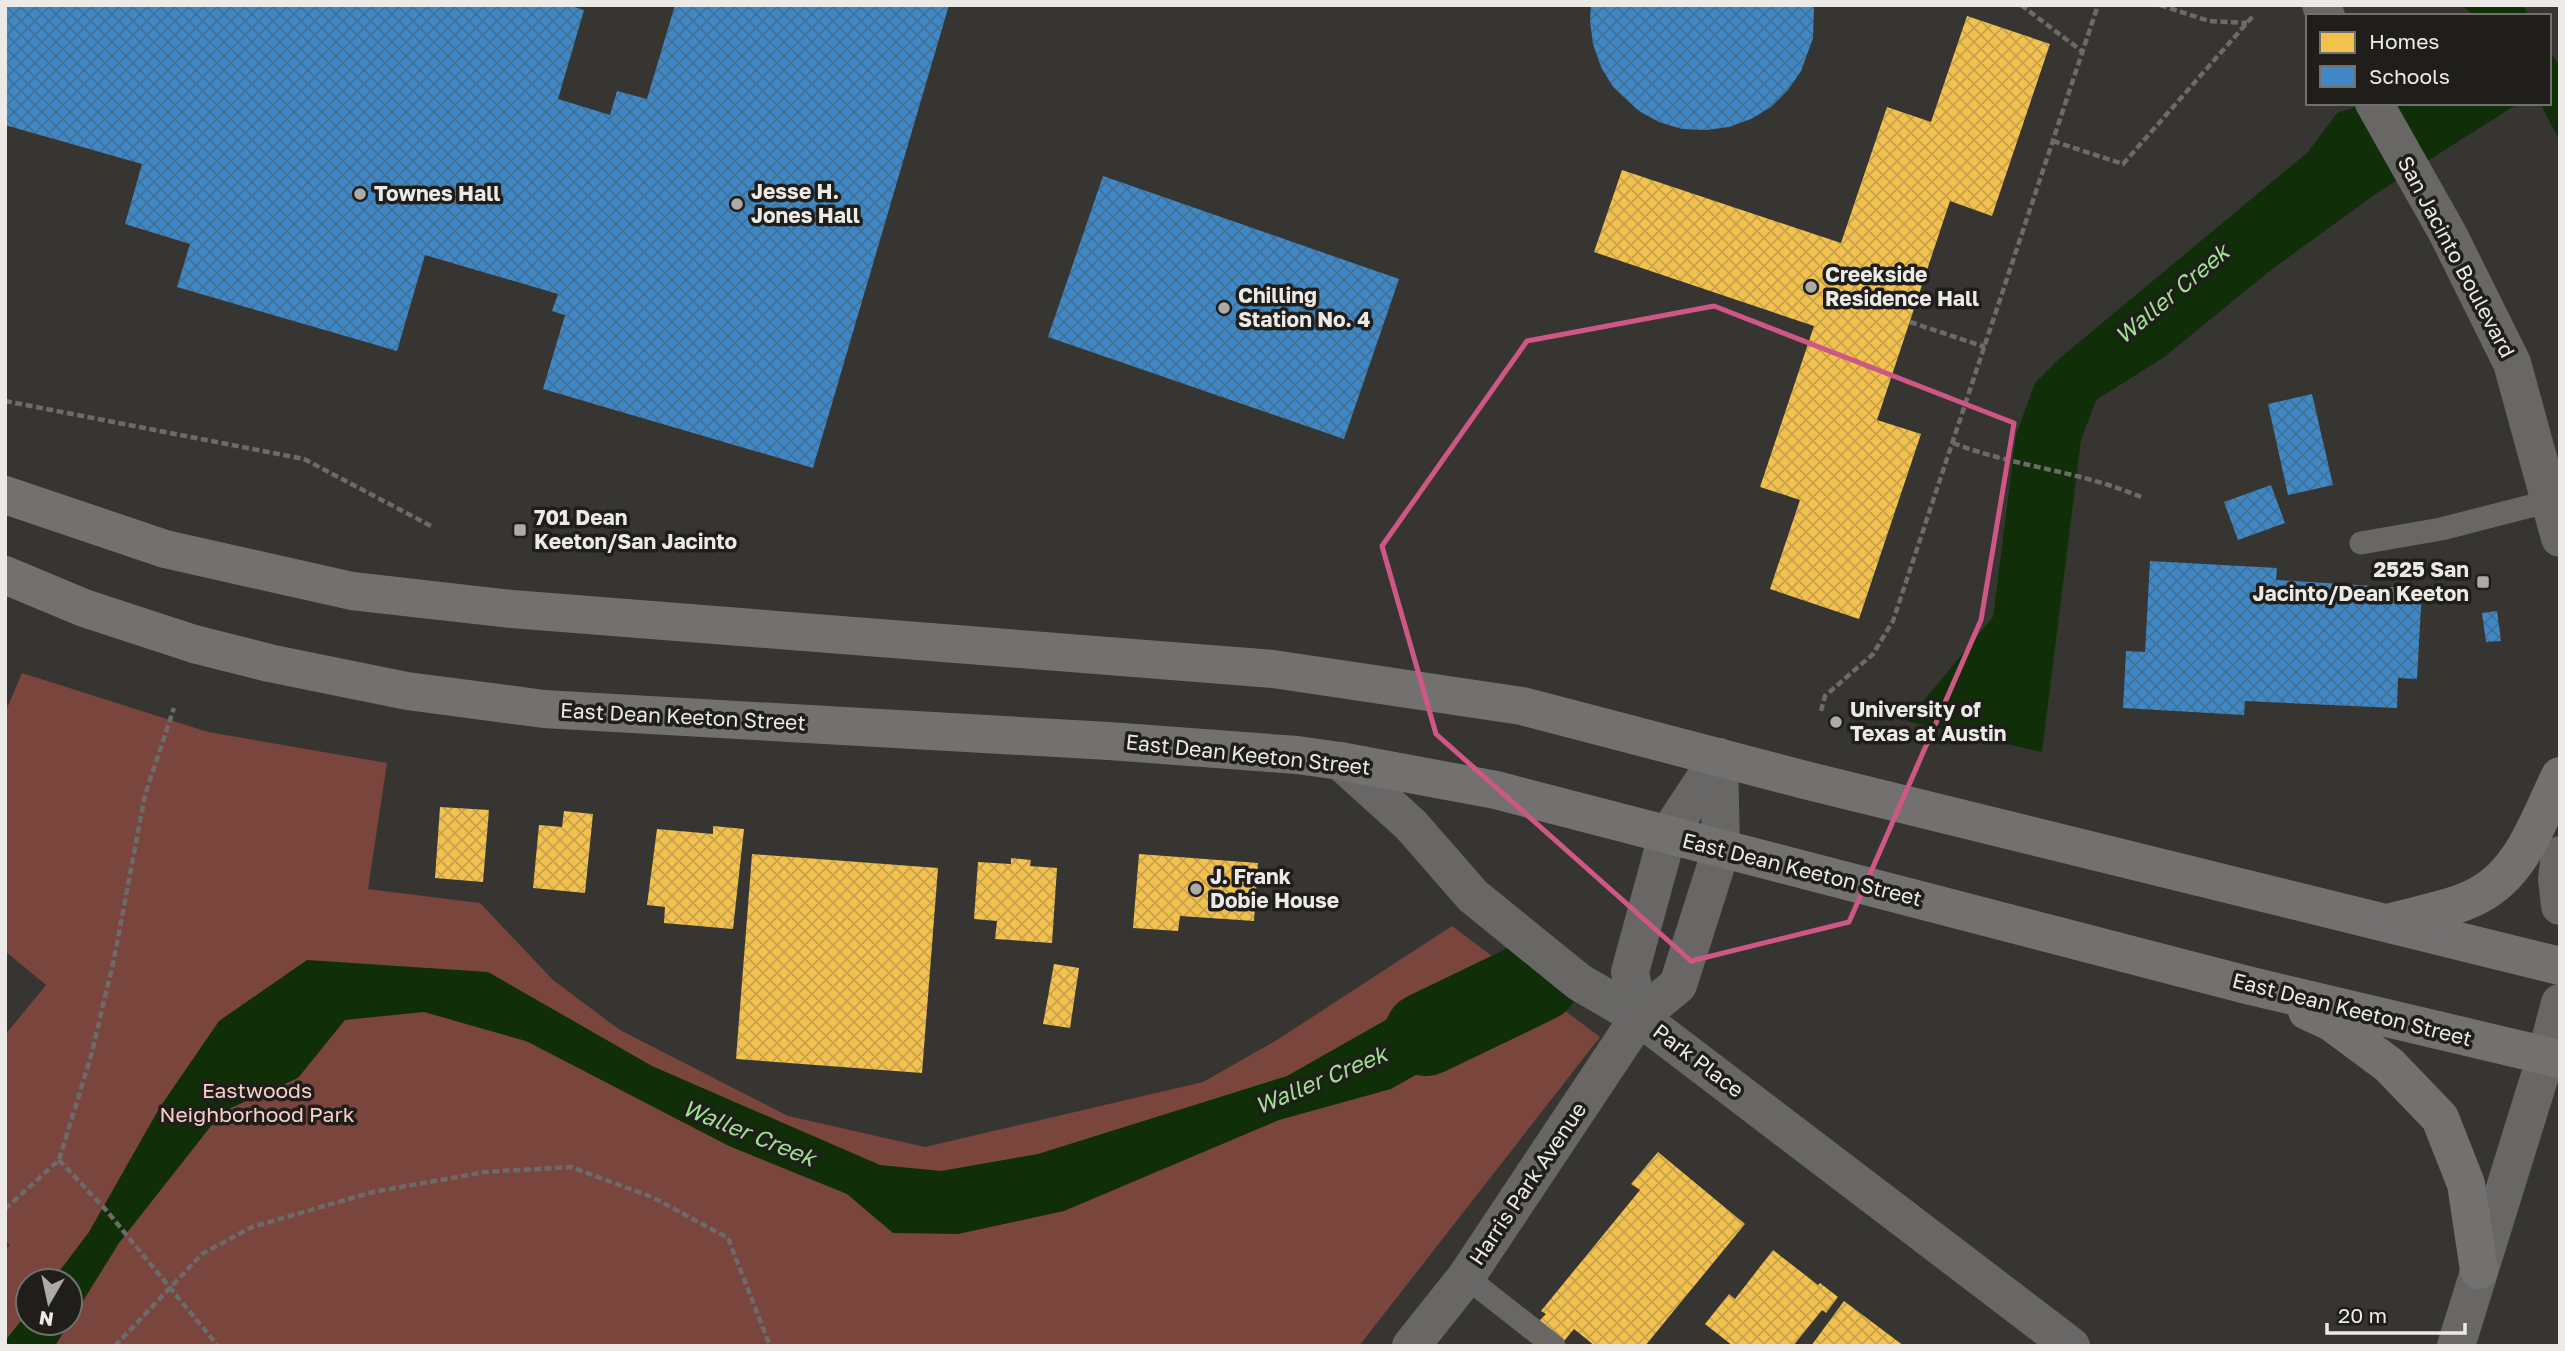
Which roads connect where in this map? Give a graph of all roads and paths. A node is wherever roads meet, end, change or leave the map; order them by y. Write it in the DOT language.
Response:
graph roads {
  1 [pos="2021,5"];
  2 [pos="2098,5"];
  3 [pos="2160,5"];
  4 [pos="2253,16"];
  5 [pos="2247,23"];
  6 [pos="2083,52"];
  7 [pos="2375,105"];
  8 [pos="2053,141"];
  9 [pos="1910,322"];
  10 [pos="1985,347"];
  11 [pos="5,401"];
  12 [pos="1953,443"];
  13 [pos="5,495"];
  14 [pos="2141,497"];
  15 [pos="2550,501"];
  16 [pos="431,526"];
  17 [pos="2560,538"];
  18 [pos="2361,543"];
  19 [pos="5,575"];
  20 [pos="174,708"];
  21 [pos="1821,711"];
  22 [pos="1719,757"];
  23 [pos="1340,761"];
  24 [pos="2560,776"];
  25 [pos="1667,836"];
  26 [pos="1721,850"];
  27 [pos="2560,855"];
  28 [pos="2560,906"];
  29 [pos="2388,923"];
  30 [pos="2560,966"];
  31 [pos="2247,985"];
  32 [pos="2560,1003"];
  33 [pos="1639,1017"];
  34 [pos="2553,1058"];
  35 [pos="59,1160"];
  36 [pos="5,1209"];
  37 [pos="2479,1270"];
  38 [pos="1466,1277"];
  39 [pos="170,1286"];
  40 [pos="115,1346"];
  41 [pos="218,1346"];
  42 [pos="770,1346"];
  43 [pos="1411,1346"];
  44 [pos="1554,1346"];
  45 [pos="2071,1346"];
  46 [pos="2456,1346"];
  1 -- 6 [label="path"];
  2 -- 6 [label="path"];
  3 -- 5 [label="path"];
  4 -- 5 [label="path"];
  5 -- 8 [label="path"];
  6 -- 8 [label="path"];
  7 -- 15 [label="street, San Jacinto Boulevard"];
  8 -- 10 [label="path"];
  9 -- 10 [label="path"];
  10 -- 12 [label="path"];
  11 -- 16 [label="path"];
  12 -- 14 [label="path"];
  12 -- 21 [label="path"];
  13 -- 22 [label="main road"];
  15 -- 17 [label="street, San Jacinto Boulevard"];
  15 -- 18 [label="lane"];
  19 -- 23 [label="main road, East Dean Keeton Street"];
  20 -- 35 [label="path"];
  22 -- 25 [label="street"];
  22 -- 26 [label="street, Harris Park Avenue"];
  22 -- 29 [label="main road"];
  23 -- 25 [label="main road, East Dean Keeton Street"];
  23 -- 33 [label="street, Park Place"];
  24 -- 29 [label="main road"];
  25 -- 26 [label="main road, East Dean Keeton Street"];
  25 -- 33 [label="street"];
  26 -- 31 [label="main road, East Dean Keeton Street"];
  26 -- 33 [label="street, Harris Park Avenue"];
  27 -- 28 [label="street"];
  29 -- 30 [label="main road"];
  31 -- 34 [label="main road, East Dean Keeton Street"];
  31 -- 37 [label="main road"];
  32 -- 34 [label="street"];
  33 -- 38 [label="street, Harris Park Avenue"];
  33 -- 45 [label="street, Park Place"];
  34 -- 37 [label="street"];
  35 -- 36 [label="path"];
  35 -- 39 [label="path"];
  37 -- 46 [label="street"];
  38 -- 43 [label="street, Harris Park Avenue"];
  38 -- 44 [label="lane"];
  39 -- 40 [label="path"];
  39 -- 41 [label="path"];
  39 -- 42 [label="path"];
}
